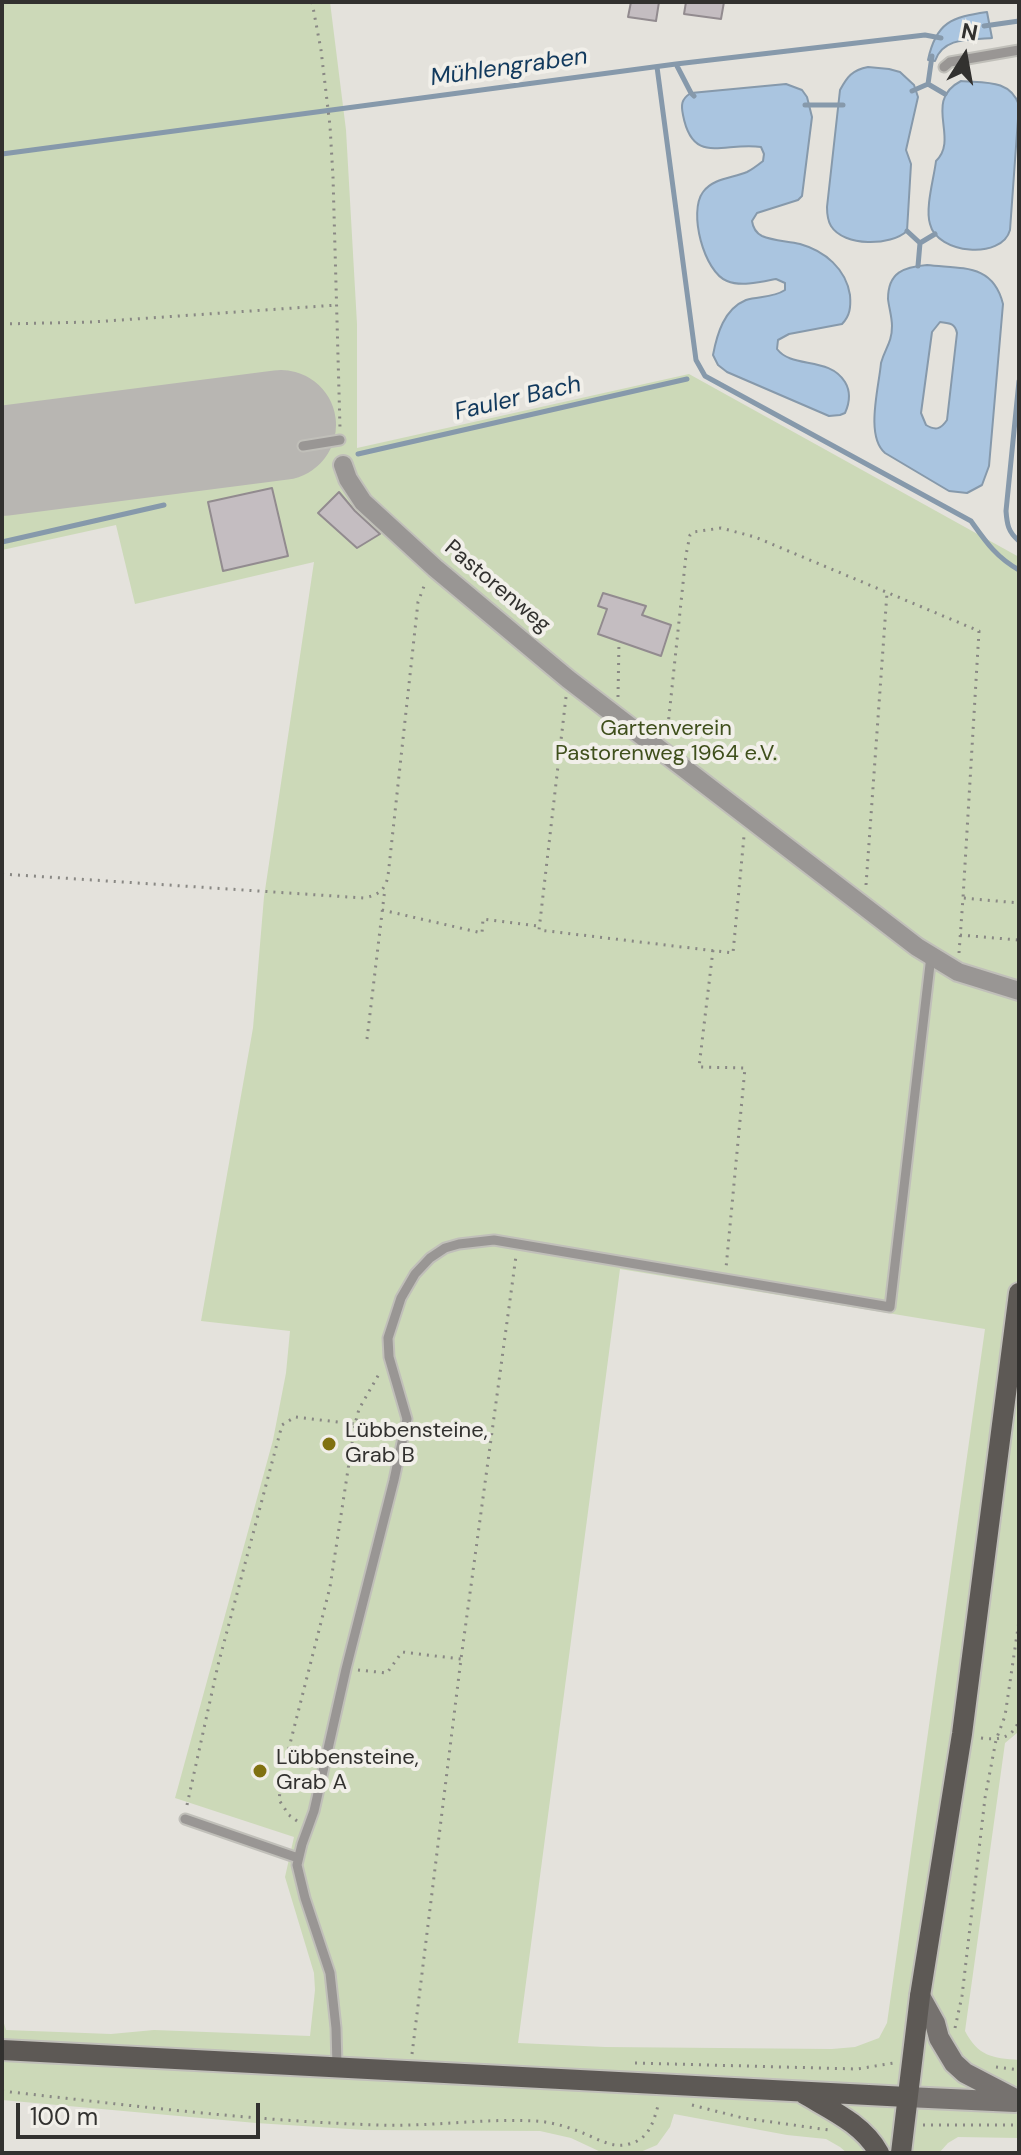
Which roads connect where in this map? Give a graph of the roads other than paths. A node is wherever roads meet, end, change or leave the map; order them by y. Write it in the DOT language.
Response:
graph roads {
  1 [pos="1019,50"];
  2 [pos="944,67"];
  3 [pos="340,440"];
  4 [pos="303,446"];
  5 [pos="343,465"];
  6 [pos="931,956"];
  7 [pos="1019,991"];
  8 [pos="1019,1293"];
  9 [pos="185,1819"];
  10 [pos="298,1858"];
  11 [pos="920,1996"];
  12 [pos="2,2050"];
  13 [pos="337,2068"];
  14 [pos="800,2092"];
  15 [pos="907,2097"];
  16 [pos="1019,2102"];
  17 [pos="879,2153"];
  18 [pos="901,2153"];
  1 -- 2 [label="lane"];
  3 -- 4 [label="lane"];
  5 -- 6 [label="street, Pastorenweg"];
  6 -- 7 [label="street, Pastorenweg"];
  6 -- 10 [label="lane"];
  8 -- 11 [label="main road"];
  9 -- 10 [label="lane"];
  10 -- 13 [label="lane"];
  11 -- 15 [label="main road"];
  11 -- 16 [label="main road"];
  12 -- 13 [label="main road"];
  13 -- 14 [label="main road"];
  14 -- 15 [label="main road"];
  14 -- 17 [label="main road"];
  15 -- 16 [label="main road"];
  15 -- 18 [label="main road"];
}
